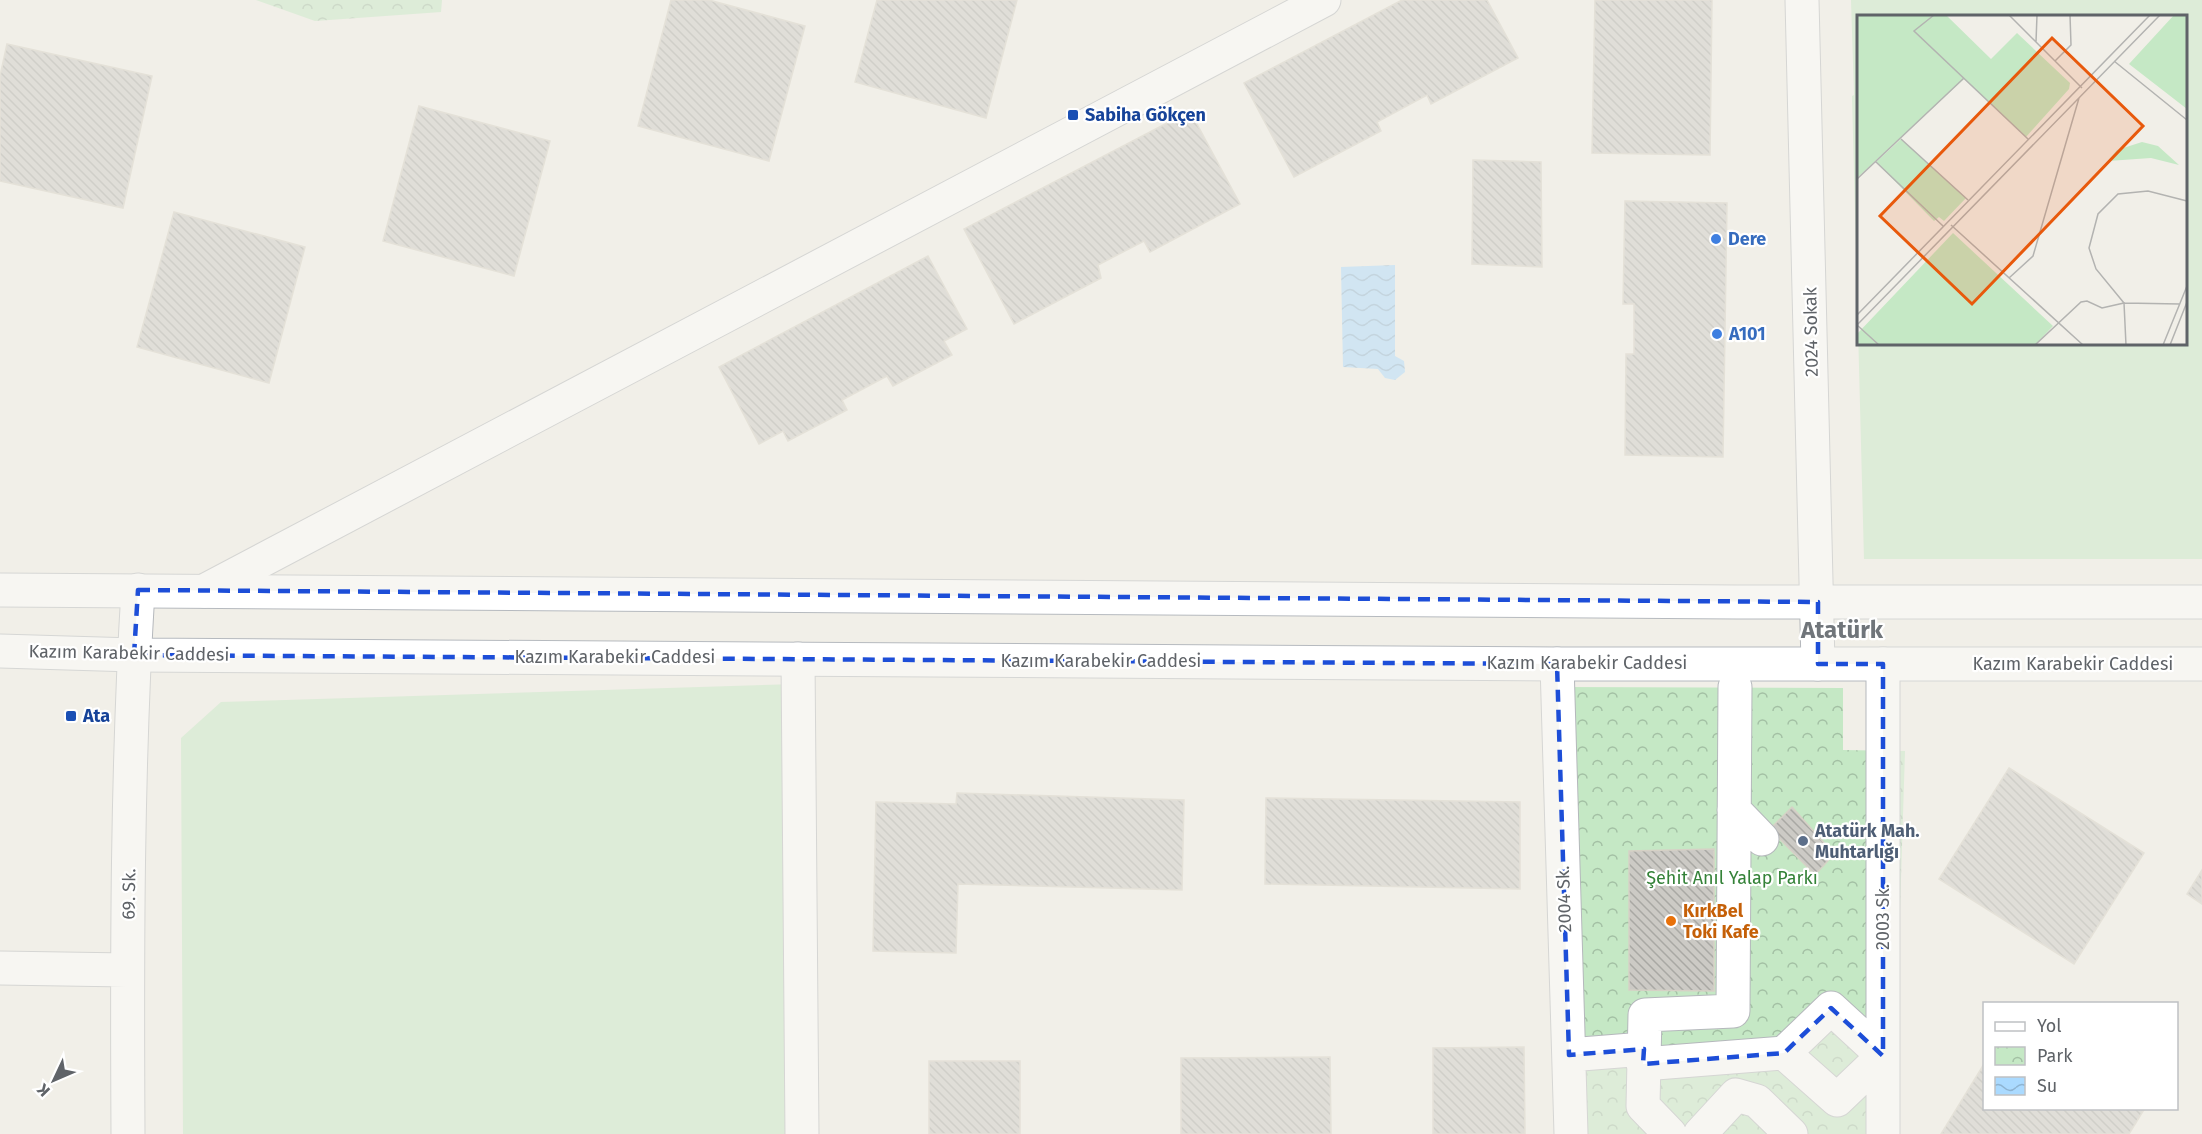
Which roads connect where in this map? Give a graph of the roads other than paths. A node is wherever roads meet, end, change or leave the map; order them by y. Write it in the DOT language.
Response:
graph roads {
  1 [pos="1324,0"];
  2 [pos="1802,0"];
  3 [pos="0,590"];
  4 [pos="138,591"];
  5 [pos="204,591"];
  6 [pos="1818,602"];
  7 [pos="2202,602"];
  8 [pos="0,651"];
  9 [pos="134,655"];
  10 [pos="798,659"];
  11 [pos="1557,664"];
  12 [pos="1818,664"];
  13 [pos="1883,664"];
  14 [pos="2202,664"];
  15 [pos="1735,687"];
  16 [pos="1734,810"];
  17 [pos="1762,839"];
  18 [pos="0,968"];
  19 [pos="127,970"];
  20 [pos="1784,1053"];
  21 [pos="1569,1055"];
  22 [pos="1644,1056"];
  23 [pos="1883,1056"];
  24 [pos="128,1134"];
  25 [pos="802,1134"];
  26 [pos="1572,1134"];
  27 [pos="1670,1134"];
  28 [pos="1700,1134"];
  29 [pos="1791,1134"];
  30 [pos="1883,1134"];
  1 -- 5 [label="street"];
  2 -- 6 [label="street, 2024 Sokak"];
  3 -- 4 [label="street"];
  4 -- 5 [label="street"];
  4 -- 9 [label="street, 69. Sk."];
  5 -- 6 [label="street"];
  6 -- 7 [label="street"];
  6 -- 12 [label="street, 2024 Sokak"];
  8 -- 9 [label="street, Kazım Karabekir Caddesi"];
  9 -- 10 [label="street, Kazım Karabekir Caddesi"];
  9 -- 19 [label="street, 69. Sk."];
  10 -- 11 [label="street, Kazım Karabekir Caddesi"];
  10 -- 25 [label="street"];
  11 -- 12 [label="street, Kazım Karabekir Caddesi"];
  11 -- 21 [label="street, 2004 Sk."];
  12 -- 13 [label="street, Kazım Karabekir Caddesi"];
  13 -- 14 [label="street, Kazım Karabekir Caddesi"];
  13 -- 23 [label="street, 2003 Sk."];
  15 -- 16 [label="street"];
  16 -- 17 [label="street"];
  16 -- 22 [label="street"];
  18 -- 19 [label="street"];
  19 -- 24 [label="street, 69. Sk."];
  20 -- 22 [label="street"];
  20 -- 23 [label="street"];
  20 -- 23 [label="street"];
  21 -- 22 [label="street"];
  21 -- 26 [label="street, 2004 Sk."];
  22 -- 27 [label="street"];
  23 -- 30 [label="street, 2003 Sk."];
  28 -- 29 [label="street"];
}
